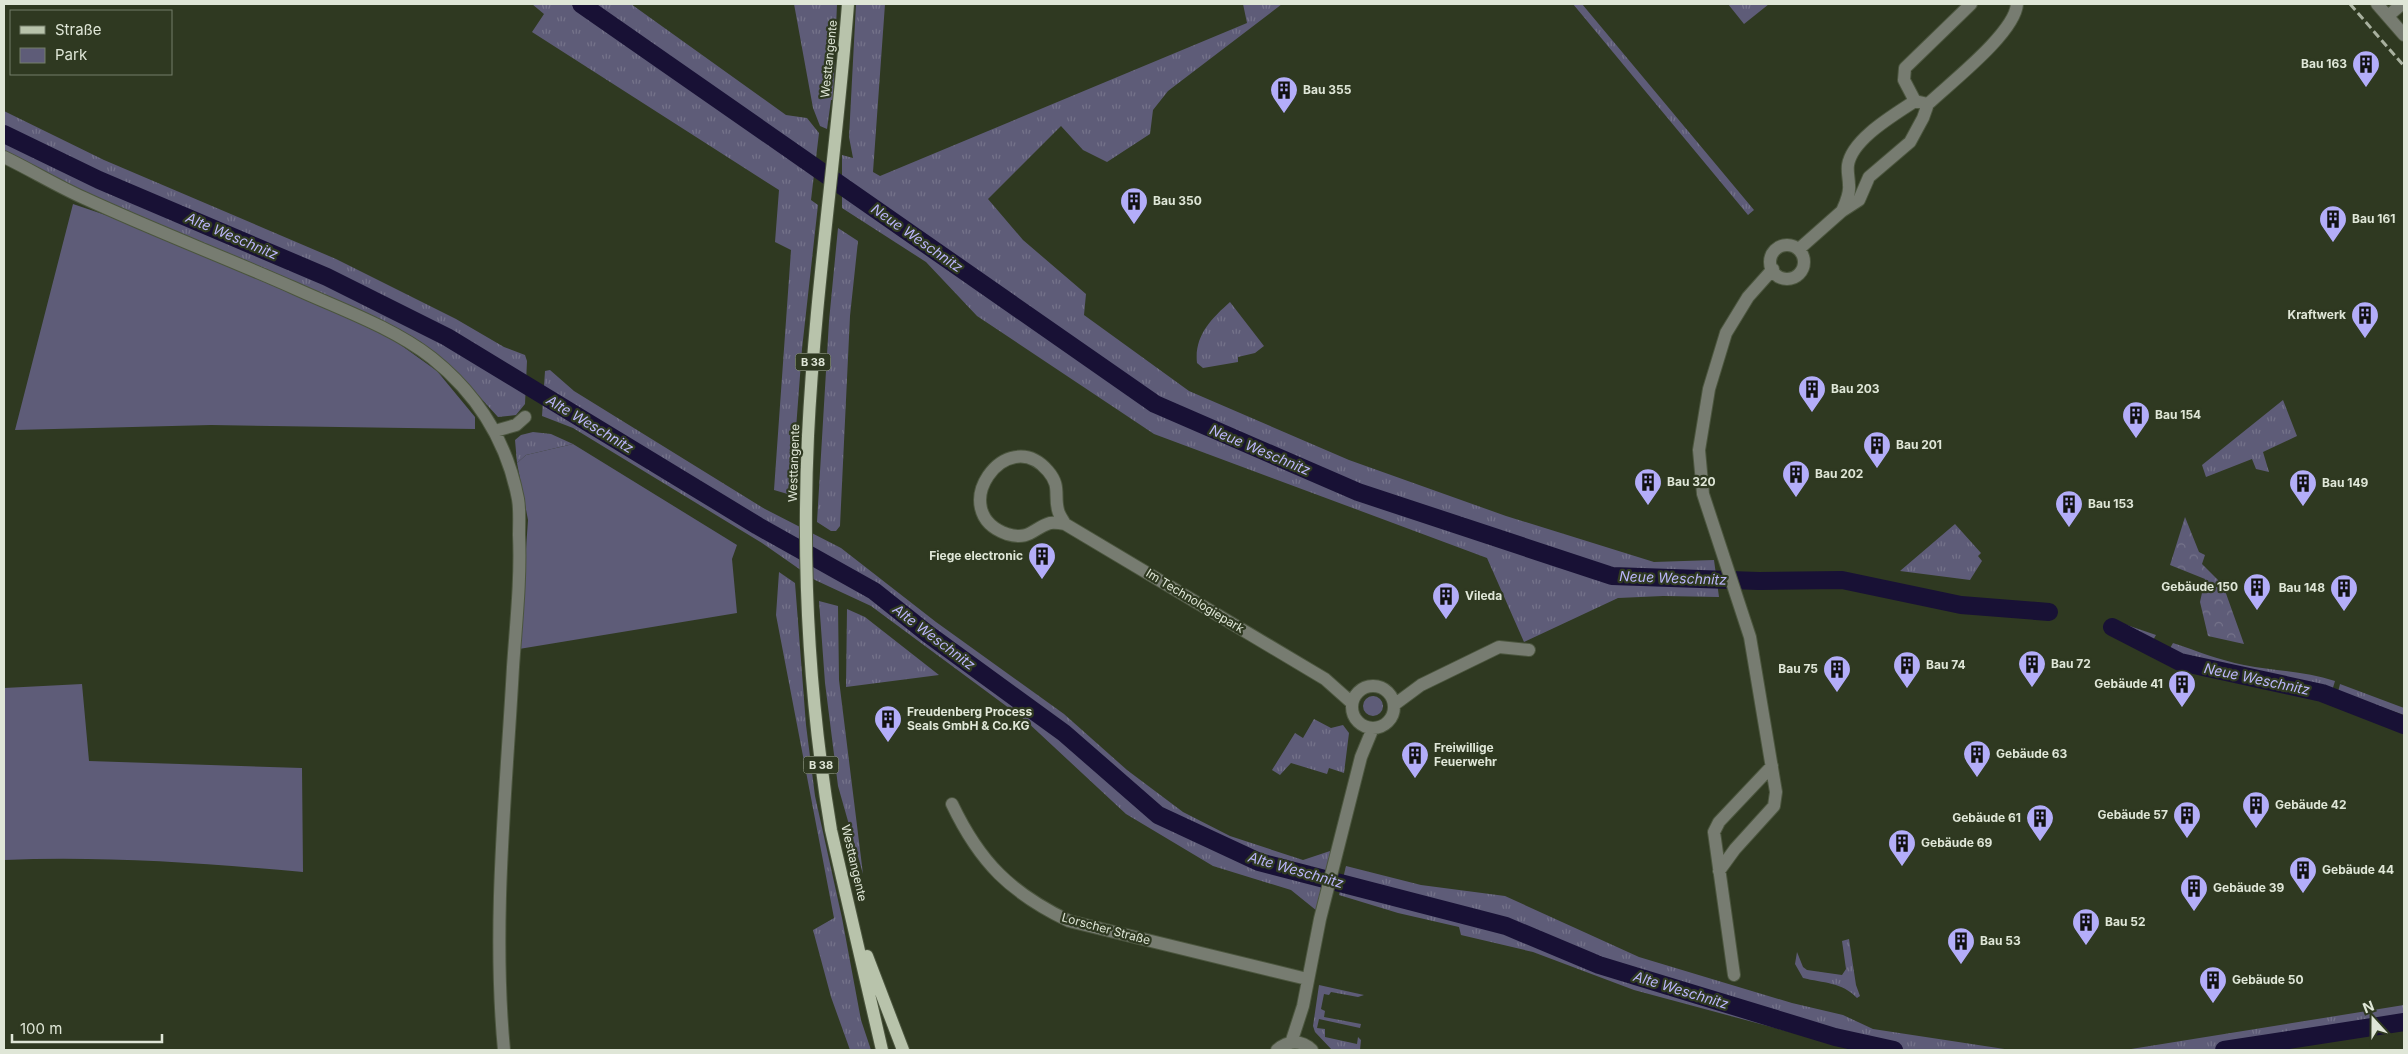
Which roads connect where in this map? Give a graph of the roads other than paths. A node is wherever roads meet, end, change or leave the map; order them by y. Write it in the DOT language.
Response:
graph roads {
  1 [pos="848,4"];
  2 [pos="1971,4"];
  3 [pos="2017,4"];
  4 [pos="2377,4"];
  5 [pos="2402,4"];
  6 [pos="2388,16"];
  7 [pos="2404,35"];
  8 [pos="1915,101"];
  9 [pos="1928,104"];
  10 [pos="4,157"];
  11 [pos="1842,211"];
  12 [pos="1799,249"];
  13 [pos="1773,270"];
  14 [pos="525,417"];
  15 [pos="495,431"];
  16 [pos="1065,524"];
  17 [pos="1529,650"];
  18 [pos="1355,697"];
  19 [pos="1391,699"];
  20 [pos="1367,727"];
  21 [pos="1772,766"];
  22 [pos="952,804"];
  23 [pos="1719,871"];
  24 [pos="854,921"];
  25 [pos="1734,975"];
  26 [pos="1307,979"];
  27 [pos="1303,1006"];
  28 [pos="1290,1042"];
  29 [pos="1308,1047"];
  30 [pos="504,1050"];
  31 [pos="882,1050"];
  32 [pos="903,1050"];
  33 [pos="1277,1050"];
  1 -- 24 [label="main road, Westtangente / B 38"];
  2 -- 8 [label="street"];
  3 -- 9 [label="street"];
  4 -- 6 [label="street"];
  5 -- 6 [label="street"];
  6 -- 7 [label="street"];
  8 -- 9 [label="street"];
  8 -- 11 [label="street"];
  9 -- 11 [label="street"];
  10 -- 15 [label="street"];
  11 -- 12 [label="street"];
  12 -- 13 [label="street"];
  12 -- 13 [label="street"];
  13 -- 21 [label="street"];
  14 -- 15 [label="street"];
  15 -- 30 [label="street"];
  16 -- 16 [label="street"];
  16 -- 18 [label="street, Im Technologiepark"];
  17 -- 19 [label="street"];
  18 -- 19 [label="street"];
  18 -- 20 [label="street"];
  19 -- 20 [label="street"];
  20 -- 26 [label="street"];
  21 -- 23 [label="street"];
  21 -- 23 [label="street"];
  22 -- 26 [label="street, Lorscher Straße"];
  23 -- 25 [label="street"];
  24 -- 31 [label="main road, Westtangente / B 38"];
  24 -- 32 [label="main road, Westtangente / B 38"];
  26 -- 27 [label="street"];
  27 -- 28 [label="street"];
  27 -- 29 [label="street"];
  28 -- 29 [label="street"];
  28 -- 33 [label="street"];
}
